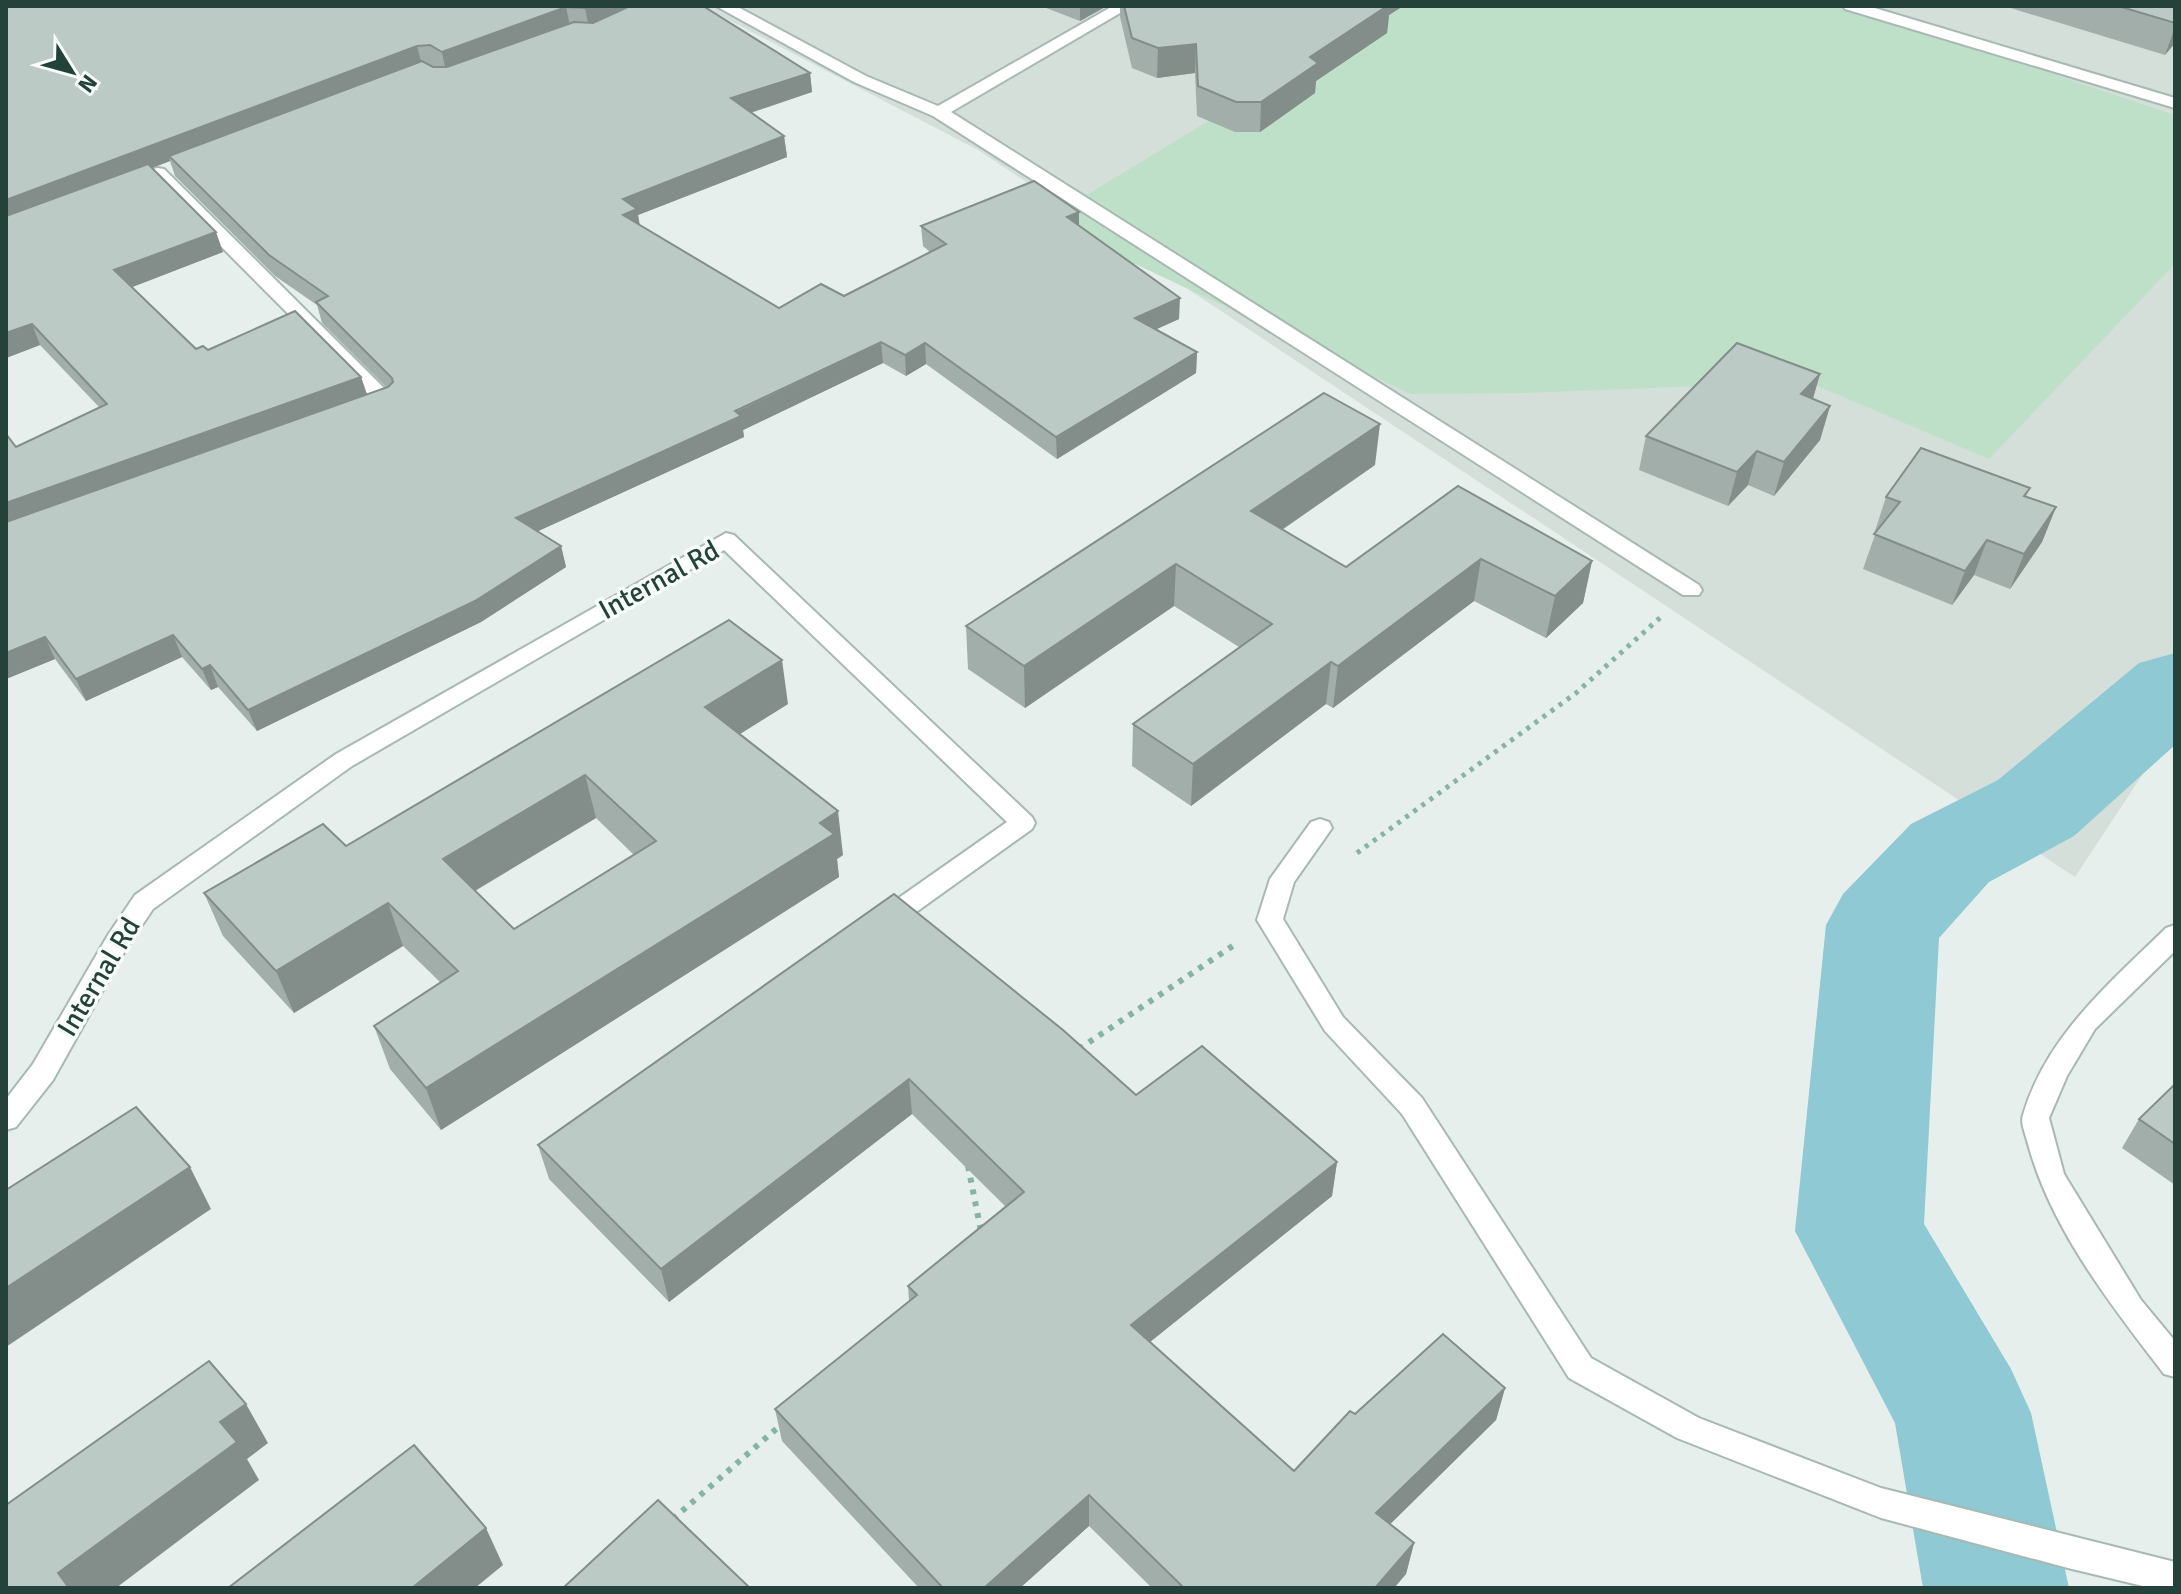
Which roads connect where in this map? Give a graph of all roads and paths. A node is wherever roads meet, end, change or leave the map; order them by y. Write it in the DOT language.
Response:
graph roads {
  1 [pos="724,6"];
  2 [pos="1124,6"];
  3 [pos="1851,6"];
  4 [pos="2175,103"];
  5 [pos="939,112"];
  6 [pos="181,165"];
  7 [pos="356,412"];
  8 [pos="1691,590"];
  9 [pos="1320,828"];
  10 [pos="1352,856"];
  11 [pos="1270,920"];
  12 [pos="868,933"];
  13 [pos="2175,935"];
  14 [pos="1076,1051"];
  15 [pos="6,1119"];
  16 [pos="966,1159"];
  17 [pos="982,1234"];
  18 [pos="2175,1364"];
  19 [pos="792,1415"];
  20 [pos="662,1529"];
  21 [pos="2175,1578"];
  1 -- 5 [label="street"];
  2 -- 5 [label="street"];
  3 -- 4 [label="street"];
  5 -- 8 [label="street"];
  6 -- 7 [label="street"];
  8 -- 10 [label="path"];
  9 -- 11 [label="street"];
  11 -- 14 [label="path"];
  11 -- 21 [label="street"];
  12 -- 15 [label="street, Internal Rd"];
  13 -- 18 [label="street"];
  16 -- 17 [label="path"];
  19 -- 20 [label="path"];
}
